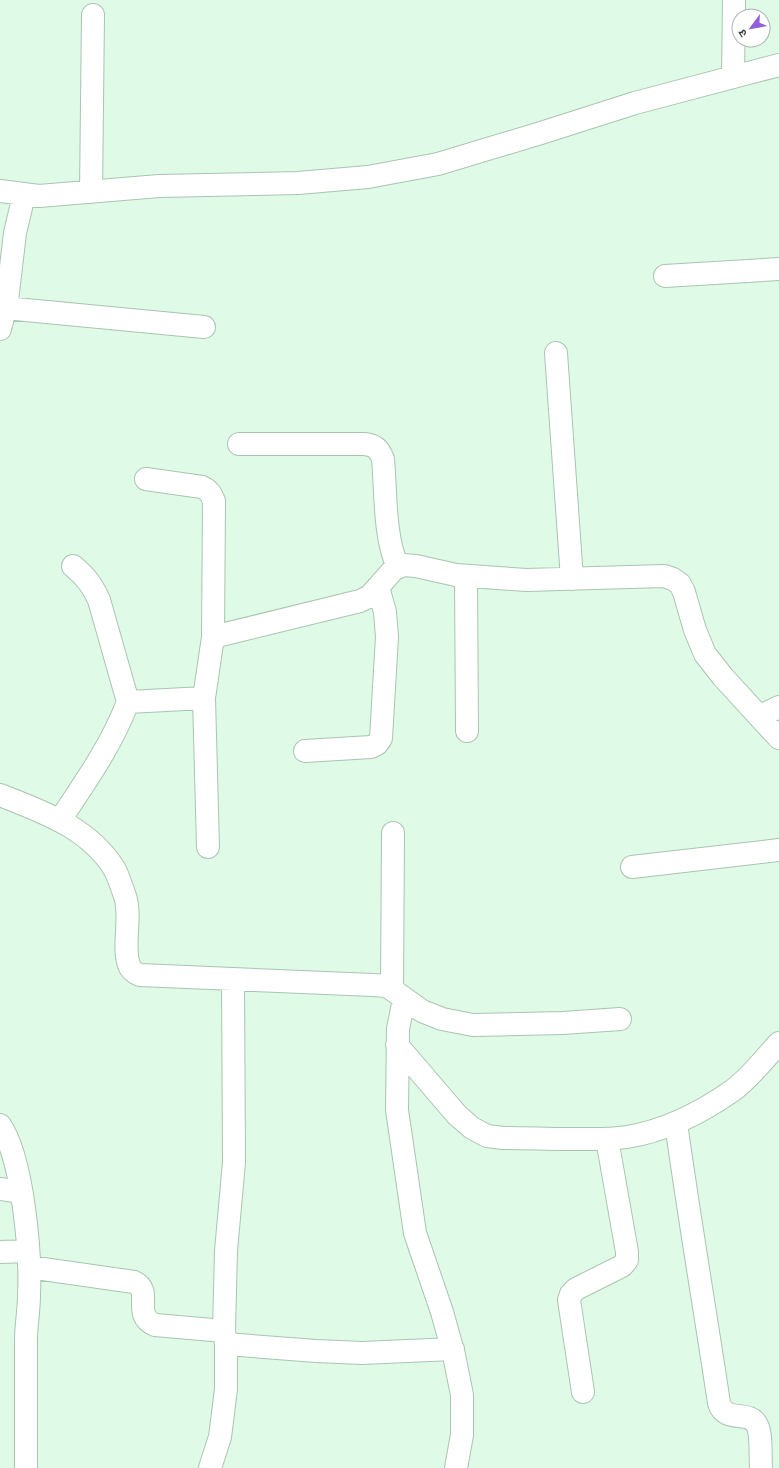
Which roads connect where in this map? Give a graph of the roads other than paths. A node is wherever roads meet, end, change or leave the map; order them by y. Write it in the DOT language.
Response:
graph roads {
  1 [pos="734,0"];
  2 [pos="93,16"];
  3 [pos="778,71"];
  4 [pos="733,77"];
  5 [pos="0,192"];
  6 [pos="91,192"];
  7 [pos="24,195"];
  8 [pos="779,269"];
  9 [pos="665,276"];
  10 [pos="5,308"];
  11 [pos="204,327"];
  12 [pos="0,329"];
  13 [pos="556,353"];
  14 [pos="239,444"];
  15 [pos="146,479"];
  16 [pos="73,566"];
  17 [pos="398,567"];
  18 [pos="466,576"];
  19 [pos="572,579"];
  20 [pos="378,587"];
  21 [pos="214,637"];
  22 [pos="204,698"];
  23 [pos="128,702"];
  24 [pos="770,712"];
  25 [pos="468,731"];
  26 [pos="779,738"];
  27 [pos="305,752"];
  28 [pos="0,795"];
  29 [pos="60,820"];
  30 [pos="393,833"];
  31 [pos="208,847"];
  32 [pos="779,850"];
  33 [pos="632,868"];
  34 [pos="233,979"];
  35 [pos="398,994"];
  36 [pos="620,1019"];
  37 [pos="779,1043"];
  38 [pos="397,1045"];
  39 [pos="676,1123"];
  40 [pos="0,1126"];
  41 [pos="607,1139"];
  42 [pos="10,1190"];
  43 [pos="0,1252"];
  44 [pos="28,1259"];
  45 [pos="225,1337"];
  46 [pos="453,1349"];
  47 [pos="583,1392"];
  48 [pos="26,1468"];
  49 [pos="210,1468"];
  50 [pos="456,1468"];
  51 [pos="761,1468"];
  1 -- 4 [label="street"];
  2 -- 6 [label="street"];
  3 -- 4 [label="street"];
  4 -- 6 [label="street"];
  5 -- 7 [label="street"];
  6 -- 7 [label="street"];
  7 -- 10 [label="street"];
  8 -- 9 [label="street"];
  10 -- 11 [label="street"];
  10 -- 12 [label="street"];
  13 -- 19 [label="street"];
  14 -- 17 [label="street"];
  15 -- 21 [label="street"];
  16 -- 23 [label="street"];
  17 -- 18 [label="street"];
  17 -- 20 [label="street"];
  18 -- 19 [label="street"];
  18 -- 25 [label="street"];
  19 -- 24 [label="street"];
  20 -- 21 [label="street"];
  20 -- 27 [label="street"];
  21 -- 22 [label="street"];
  22 -- 23 [label="street"];
  22 -- 31 [label="street"];
  23 -- 29 [label="street"];
  24 -- 26 [label="street"];
  28 -- 29 [label="street"];
  29 -- 34 [label="street"];
  30 -- 35 [label="street"];
  32 -- 33 [label="street"];
  34 -- 35 [label="street"];
  34 -- 45 [label="street"];
  35 -- 36 [label="street"];
  35 -- 38 [label="street"];
  37 -- 39 [label="street"];
  38 -- 41 [label="street"];
  38 -- 46 [label="street"];
  39 -- 41 [label="street"];
  39 -- 51 [label="street"];
  40 -- 42 [label="street"];
  41 -- 47 [label="street"];
  42 -- 44 [label="street"];
  43 -- 44 [label="street"];
  44 -- 45 [label="street"];
  44 -- 48 [label="street"];
  45 -- 46 [label="street"];
  45 -- 49 [label="street"];
  46 -- 50 [label="street"];
}
